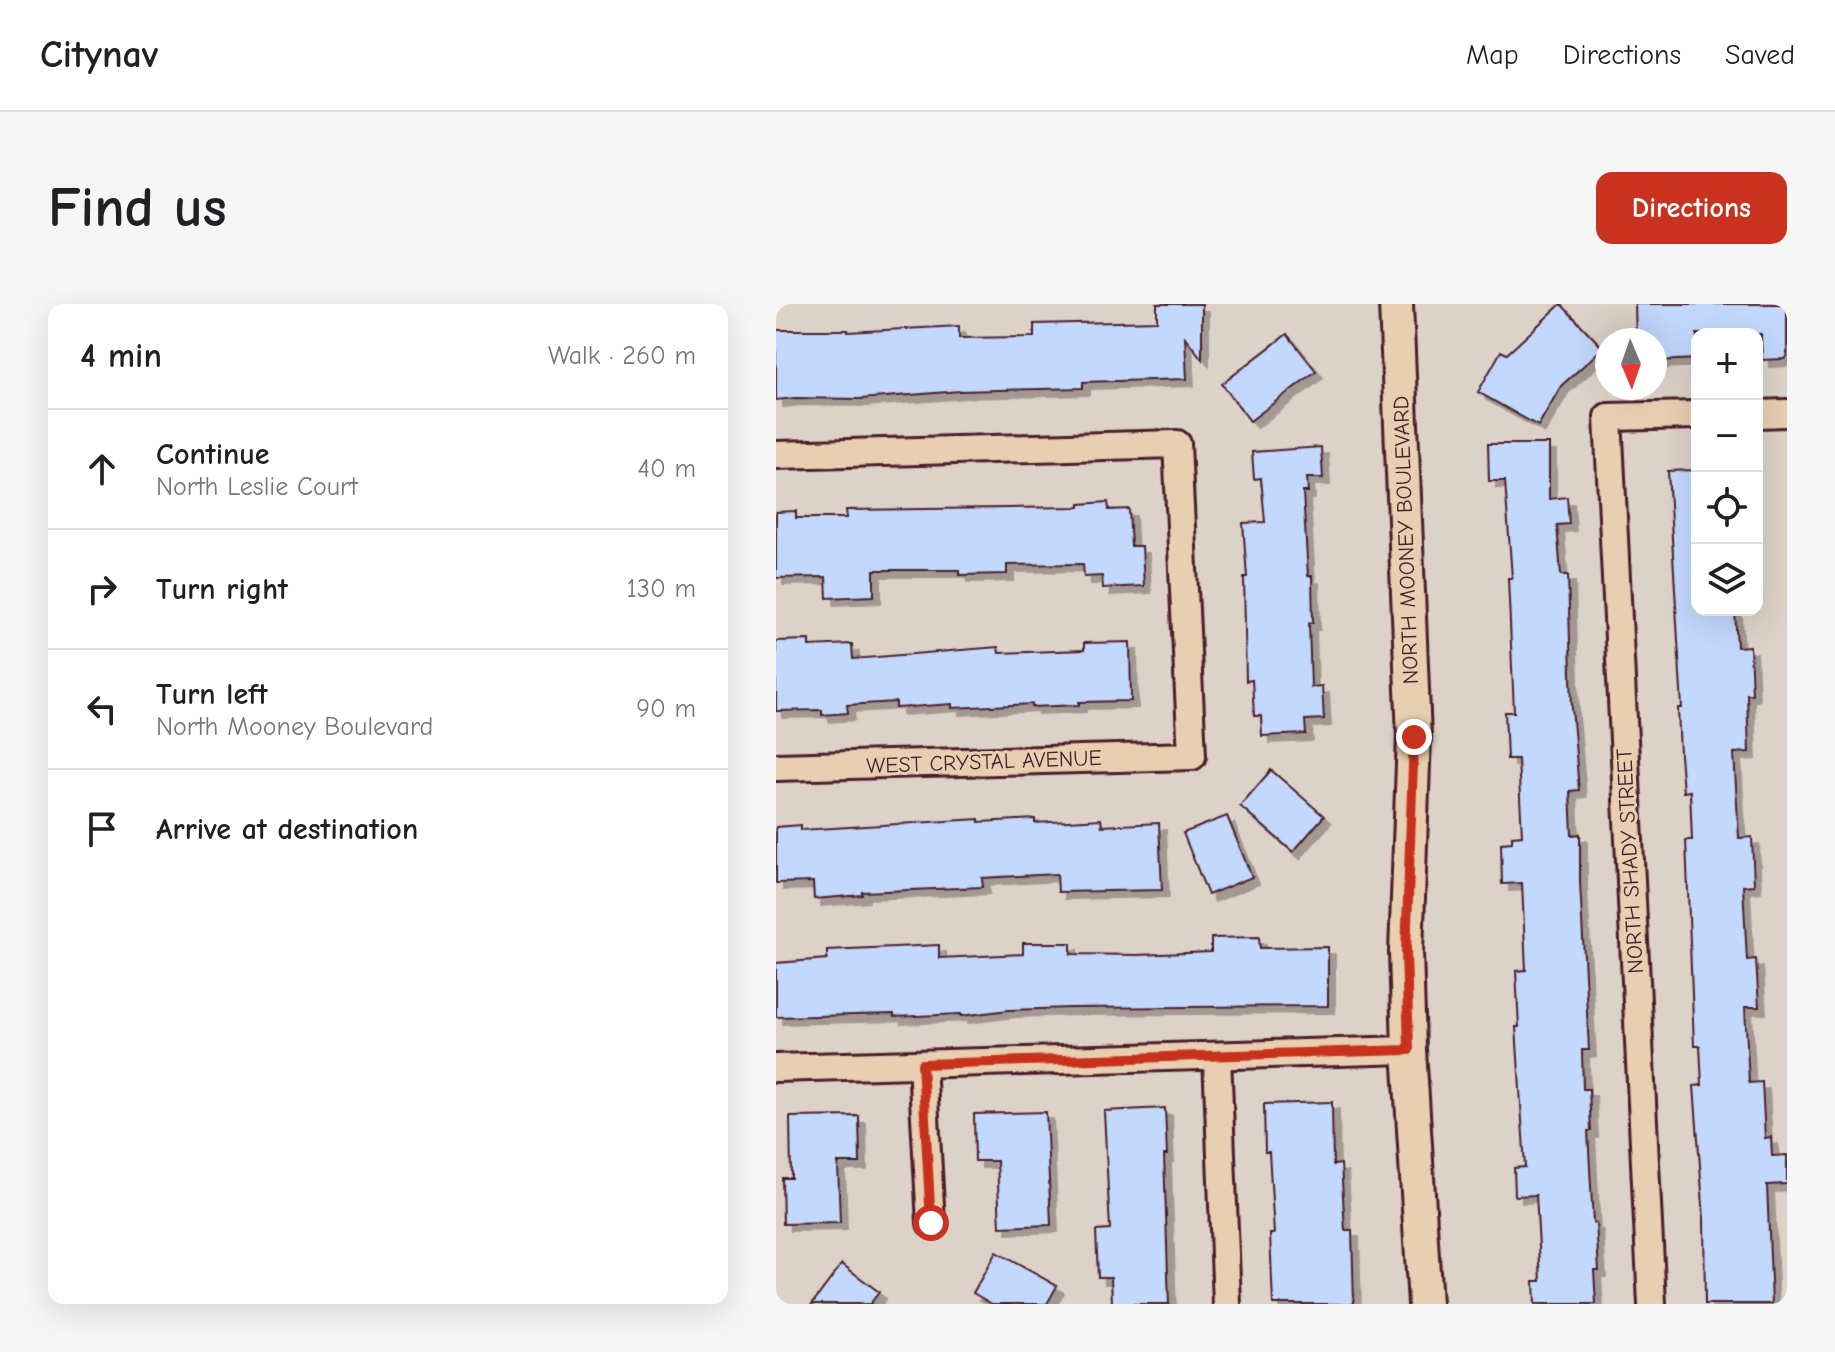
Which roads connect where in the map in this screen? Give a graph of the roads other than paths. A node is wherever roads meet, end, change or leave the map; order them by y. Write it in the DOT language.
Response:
graph roads {
  1 [pos="1396,304"];
  2 [pos="1787,413"];
  3 [pos="1763,414"];
  4 [pos="1691,415"];
  5 [pos="776,455"];
  6 [pos="776,767"];
  7 [pos="1409,1050"];
  8 [pos="1217,1056"];
  9 [pos="922,1064"];
  10 [pos="776,1068"];
  11 [pos="931,1223"];
  12 [pos="1227,1304"];
  13 [pos="1425,1304"];
  14 [pos="1652,1304"];
  1 -- 7 [label="street, NORTH MOONEY BOULEVARD"];
  2 -- 3 [label="street"];
  4 -- 14 [label="street, NORTH SHADY STREET"];
  5 -- 6 [label="street, WEST CRYSTAL AVENUE"];
  7 -- 8 [label="street"];
  7 -- 13 [label="street, NORTH MOONEY BOULEVARD"];
  8 -- 9 [label="street"];
  8 -- 12 [label="street"];
  9 -- 10 [label="street"];
  9 -- 11 [label="street"];
}
